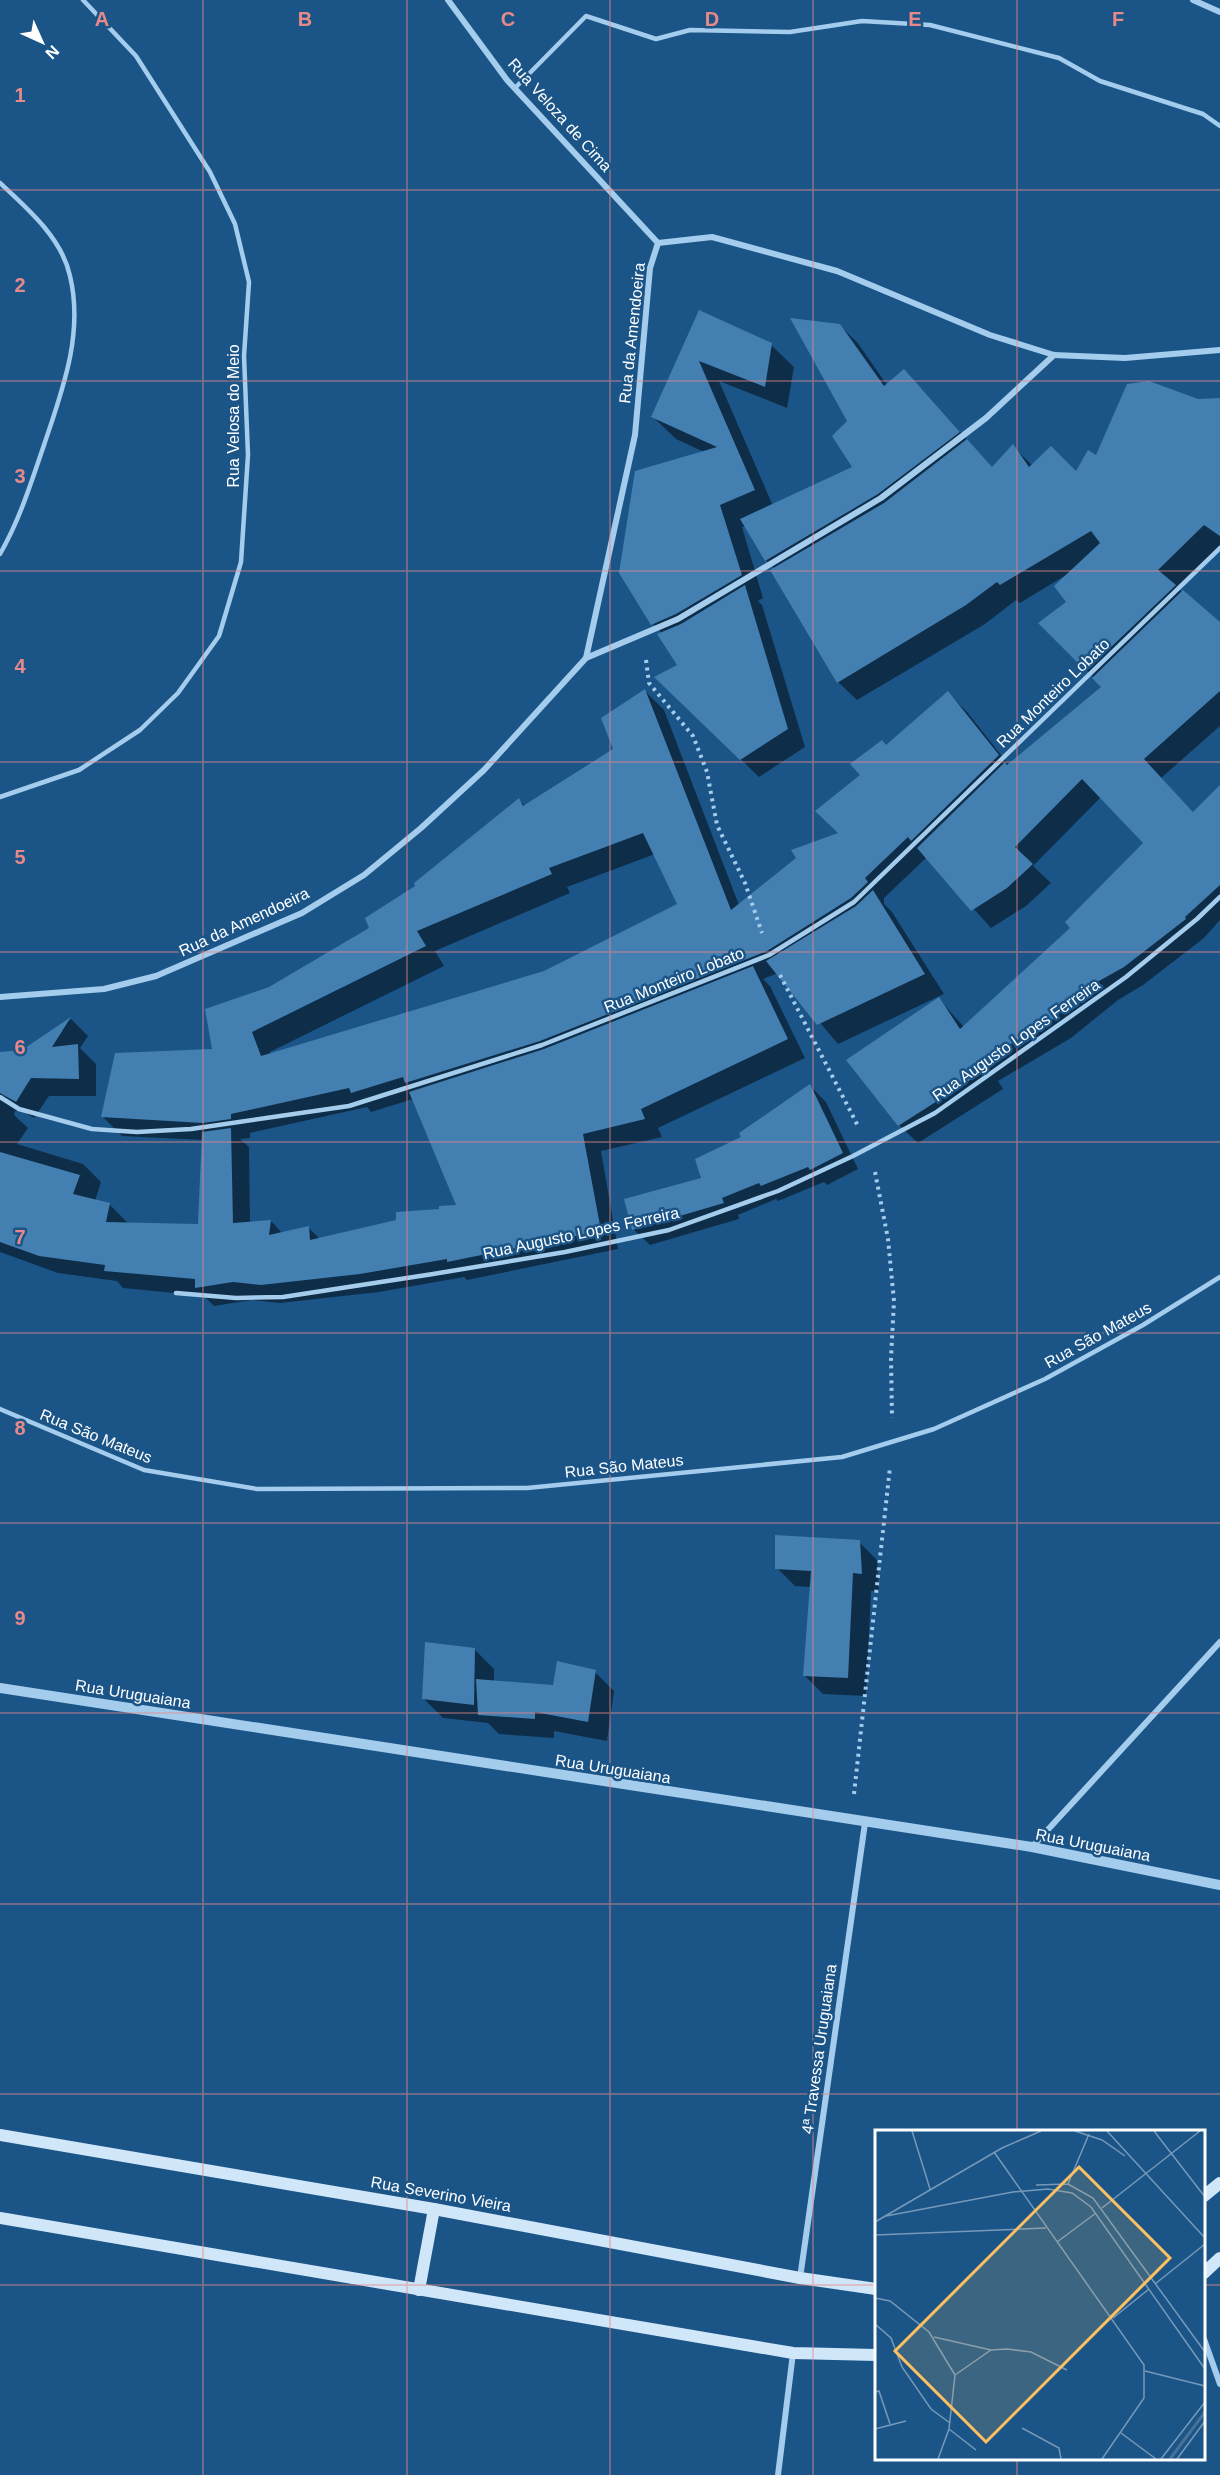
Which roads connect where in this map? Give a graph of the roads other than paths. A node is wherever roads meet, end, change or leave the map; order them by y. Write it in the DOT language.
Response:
graph roads {
  1 [pos="83,0"];
  2 [pos="448,0"];
  3 [pos="1193,0"];
  4 [pos="1220,12"];
  5 [pos="515,88"];
  6 [pos="1220,126"];
  7 [pos="0,183"];
  8 [pos="658,243"];
  9 [pos="1220,350"];
  10 [pos="1054,355"];
  11 [pos="1220,548"];
  12 [pos="0,554"];
  13 [pos="586,658"];
  14 [pos="0,797"];
  15 [pos="1220,897"];
  16 [pos="0,997"];
  17 [pos="0,1097"];
  18 [pos="1220,1277"];
  19 [pos="176,1293"];
  20 [pos="0,1409"];
  21 [pos="1220,1642"];
  22 [pos="0,1688"];
  23 [pos="865,1823"];
  24 [pos="1032,1847"];
  25 [pos="1220,1885"];
  26 [pos="0,2135"];
  27 [pos="1220,2183"];
  28 [pos="1205,2194"];
  29 [pos="434,2209"];
  30 [pos="0,2218"];
  31 [pos="1220,2258"];
  32 [pos="1205,2271"];
  33 [pos="800,2278"];
  34 [pos="875,2289"];
  35 [pos="419,2290"];
  36 [pos="1205,2344"];
  37 [pos="794,2353"];
  38 [pos="875,2355"];
  39 [pos="1220,2384"];
  40 [pos="778,2475"];
  1 -- 14 [label="lane, Rua Velosa do Meio"];
  2 -- 5 [label="street, Rua Veloza de Cima"];
  3 -- 4 [label="street"];
  5 -- 6 [label="lane"];
  5 -- 8 [label="street, Rua Veloza de Cima"];
  7 -- 12 [label="lane"];
  8 -- 10 [label="street, Rua da Amendoeira"];
  8 -- 13 [label="street, Rua da Amendoeira"];
  9 -- 10 [label="street, Rua da Amendoeira"];
  10 -- 13 [label="street, Rua da Amendoeira"];
  11 -- 17 [label="lane, Rua Monteiro Lobato"];
  13 -- 16 [label="street, Rua da Amendoeira"];
  15 -- 19 [label="lane, Rua Augusto Lopes Ferreira"];
  18 -- 20 [label="lane, Rua São Mateus"];
  21 -- 24 [label="street"];
  22 -- 23 [label="street, Rua Uruguaiana"];
  23 -- 24 [label="street, Rua Uruguaiana"];
  23 -- 33 [label="street, 4ª Travessa Uruguaiana"];
  24 -- 25 [label="street, Rua Uruguaiana"];
  26 -- 29 [label="main road, Rua Severino Vieira"];
  27 -- 28 [label="main road"];
  29 -- 33 [label="main road, Rua Severino Vieira"];
  29 -- 35 [label="main road"];
  30 -- 35 [label="main road"];
  31 -- 32 [label="main road"];
  33 -- 34 [label="main road, Rua Severino Vieira"];
  35 -- 37 [label="main road"];
  36 -- 39 [label="street"];
  37 -- 38 [label="main road"];
  37 -- 40 [label="street"];
}
